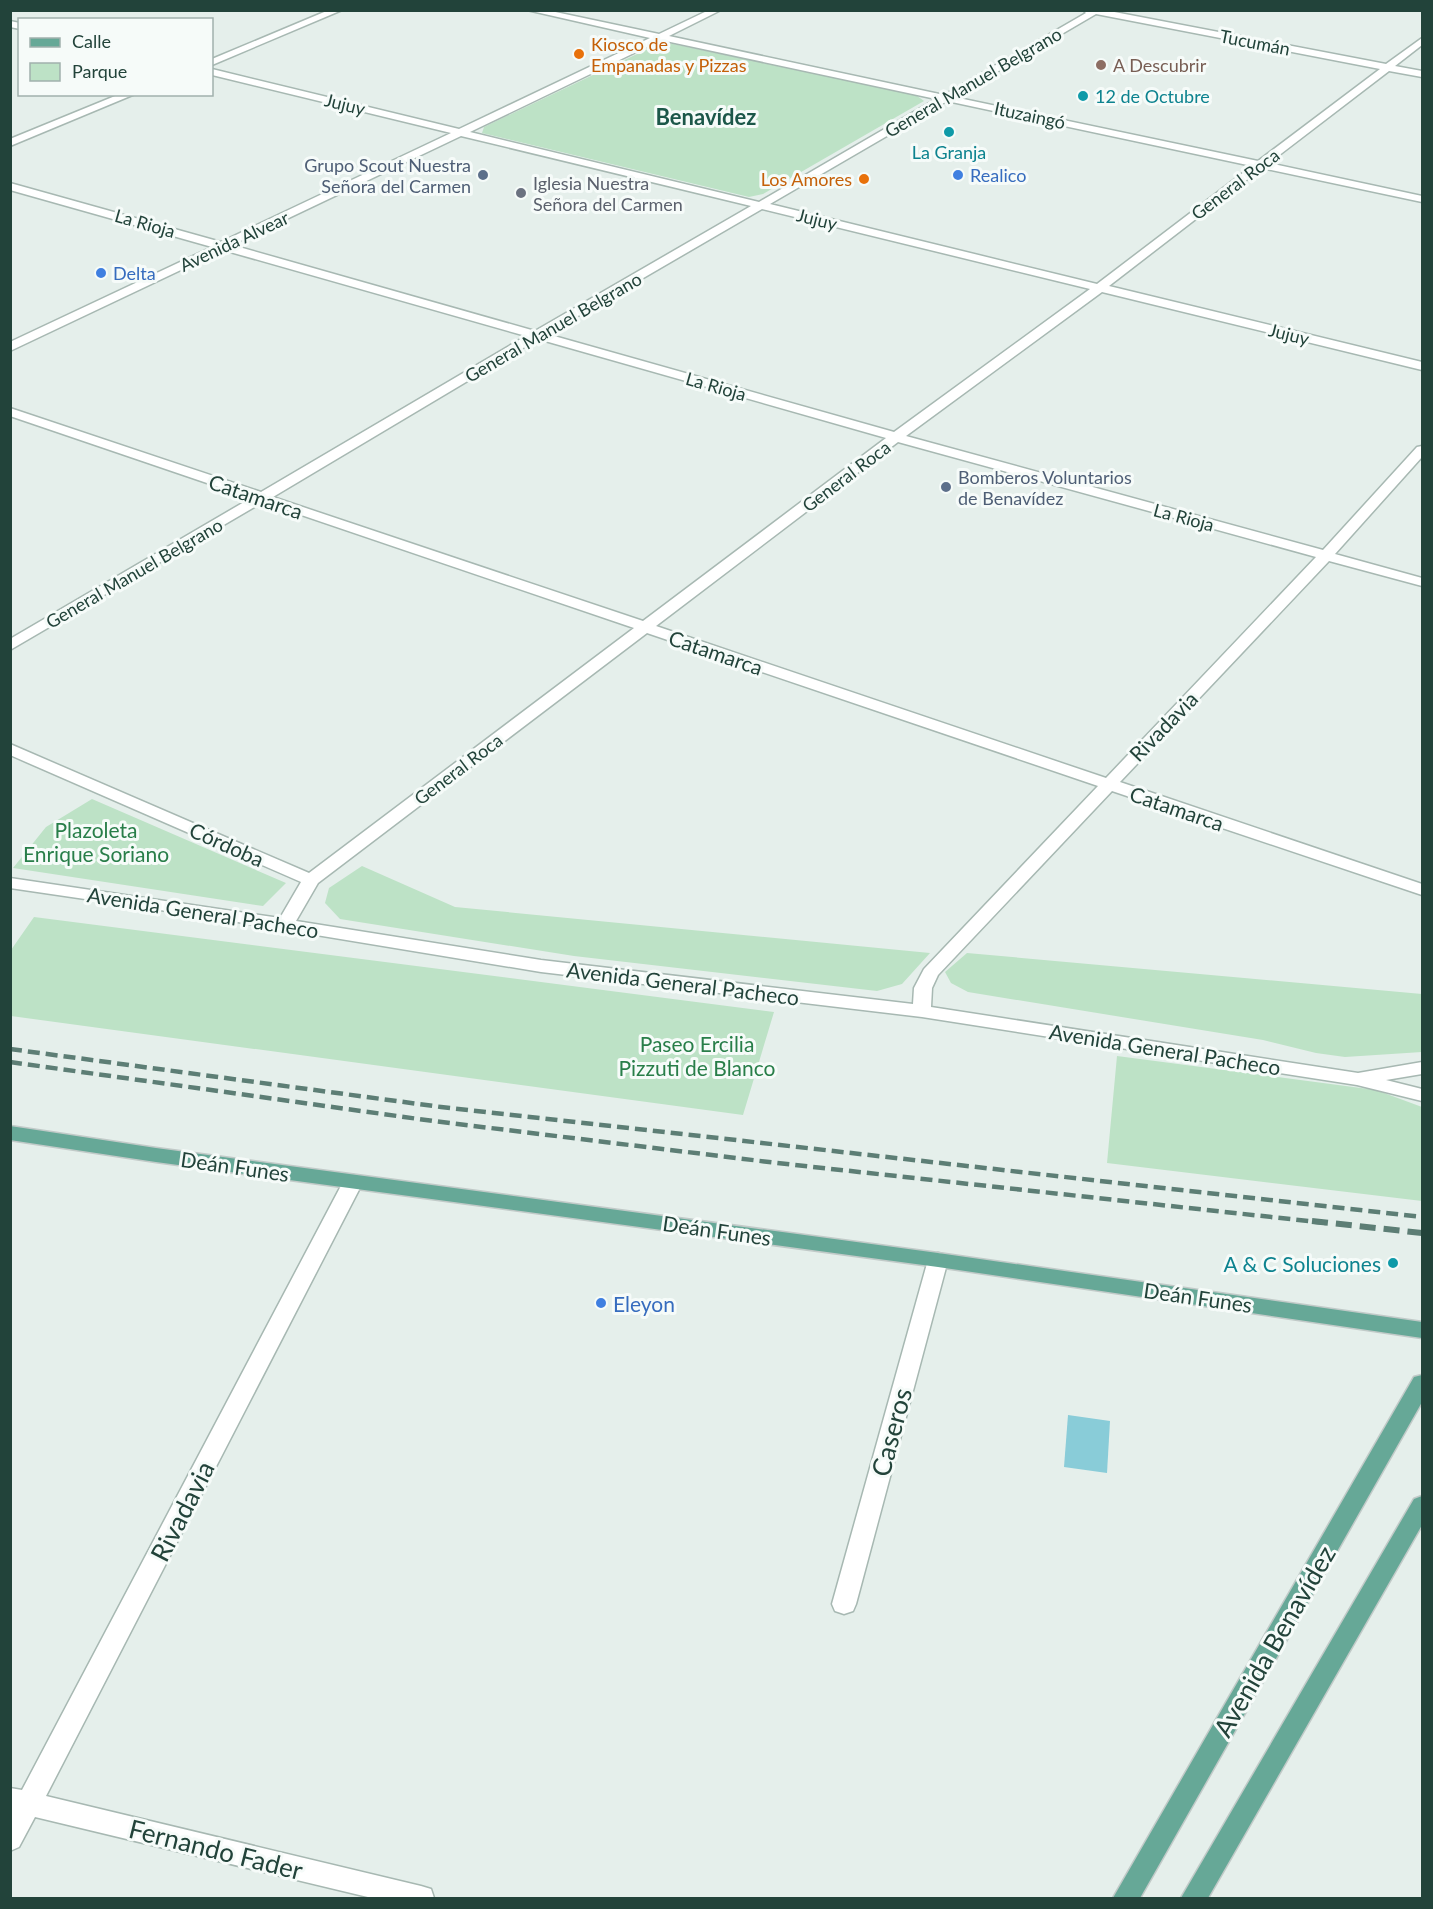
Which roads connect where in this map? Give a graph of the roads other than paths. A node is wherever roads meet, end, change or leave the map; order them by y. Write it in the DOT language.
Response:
graph roads {
  1 [pos="338,10"];
  2 [pos="531,10"];
  3 [pos="717,10"];
  4 [pos="1093,11"];
  5 [pos="660,38"];
  6 [pos="1422,41"];
  7 [pos="213,62"];
  8 [pos="1386,67"];
  9 [pos="213,72"];
  10 [pos="1422,74"];
  11 [pos="125,96"];
  12 [pos="946,98"];
  13 [pos="461,133"];
  14 [pos="10,143"];
  15 [pos="1261,164"];
  16 [pos="10,186"];
  17 [pos="1422,199"];
  18 [pos="762,206"];
  19 [pos="224,245"];
  20 [pos="1099,288"];
  21 [pos="537,335"];
  22 [pos="10,347"];
  23 [pos="1422,366"];
  24 [pos="10,412"];
  25 [pos="896,437"];
  26 [pos="1422,450"];
  27 [pos="263,498"];
  28 [pos="1326,555"];
  29 [pos="1422,582"];
  30 [pos="645,628"];
  31 [pos="10,646"];
  32 [pos="10,749"];
  33 [pos="1107,784"];
  34 [pos="310,880"];
  35 [pos="10,883"];
  36 [pos="1422,890"];
  37 [pos="285,924"];
  38 [pos="922,1011"];
  39 [pos="1422,1068"];
  40 [pos="1357,1078"];
  41 [pos="1422,1095"];
  42 [pos="10,1133"];
  43 [pos="353,1182"];
  44 [pos="938,1260"];
  45 [pos="1422,1330"];
  46 [pos="1422,1383"];
  47 [pos="1422,1505"];
  48 [pos="844,1604"];
  49 [pos="20,1801"];
  50 [pos="10,1839"];
  51 [pos="421,1899"];
  52 [pos="1125,1899"];
  53 [pos="1194,1899"];
  1 -- 7 [label="street"];
  2 -- 5 [label="street, Ituzaingó"];
  3 -- 5 [label="street, Avenida Alvear"];
  4 -- 8 [label="street, Tucumán"];
  4 -- 12 [label="street, General Manuel Belgrano"];
  5 -- 12 [label="street, Ituzaingó"];
  5 -- 13 [label="street, Avenida Alvear"];
  6 -- 8 [label="street, General Roca"];
  8 -- 10 [label="street, Tucumán"];
  8 -- 15 [label="street, General Roca"];
  9 -- 13 [label="street, Jujuy"];
  11 -- 14 [label="street"];
  12 -- 15 [label="street, Ituzaingó"];
  12 -- 18 [label="street, General Manuel Belgrano"];
  13 -- 18 [label="street, Jujuy"];
  13 -- 19 [label="street, Avenida Alvear"];
  15 -- 17 [label="street, Ituzaingó"];
  15 -- 20 [label="street, General Roca"];
  16 -- 19 [label="street, La Rioja"];
  18 -- 20 [label="street, Jujuy"];
  18 -- 21 [label="street, General Manuel Belgrano"];
  19 -- 21 [label="street, La Rioja"];
  19 -- 22 [label="street, Avenida Alvear"];
  20 -- 23 [label="street, Jujuy"];
  20 -- 25 [label="street, General Roca"];
  21 -- 25 [label="street, La Rioja"];
  21 -- 27 [label="street, General Manuel Belgrano"];
  24 -- 27 [label="street, Catamarca"];
  25 -- 28 [label="street, La Rioja"];
  25 -- 30 [label="street, General Roca"];
  26 -- 28 [label="street, Rivadavia"];
  27 -- 30 [label="street, Catamarca"];
  27 -- 31 [label="street, General Manuel Belgrano"];
  28 -- 29 [label="street, La Rioja"];
  28 -- 33 [label="street, Rivadavia"];
  30 -- 33 [label="street, Catamarca"];
  30 -- 34 [label="street, General Roca"];
  32 -- 34 [label="street, Córdoba"];
  33 -- 36 [label="street, Catamarca"];
  33 -- 38 [label="street, Rivadavia"];
  34 -- 37 [label="street, General Roca"];
  35 -- 37 [label="street, Avenida General Pacheco"];
  37 -- 38 [label="street, Avenida General Pacheco"];
  38 -- 40 [label="street, Avenida General Pacheco"];
  39 -- 40 [label="street, Avenida General Pacheco"];
  40 -- 41 [label="street, Avenida General Pacheco"];
  42 -- 43 [label="main road, Deán Funes"];
  43 -- 44 [label="main road, Deán Funes"];
  43 -- 49 [label="street, Rivadavia"];
  44 -- 45 [label="main road, Deán Funes"];
  44 -- 48 [label="street, Caseros"];
  46 -- 52 [label="main road, Avenida Benavídez"];
  47 -- 53 [label="main road"];
  49 -- 50 [label="street, Rivadavia"];
  49 -- 51 [label="street, Fernando Fader"];
}
